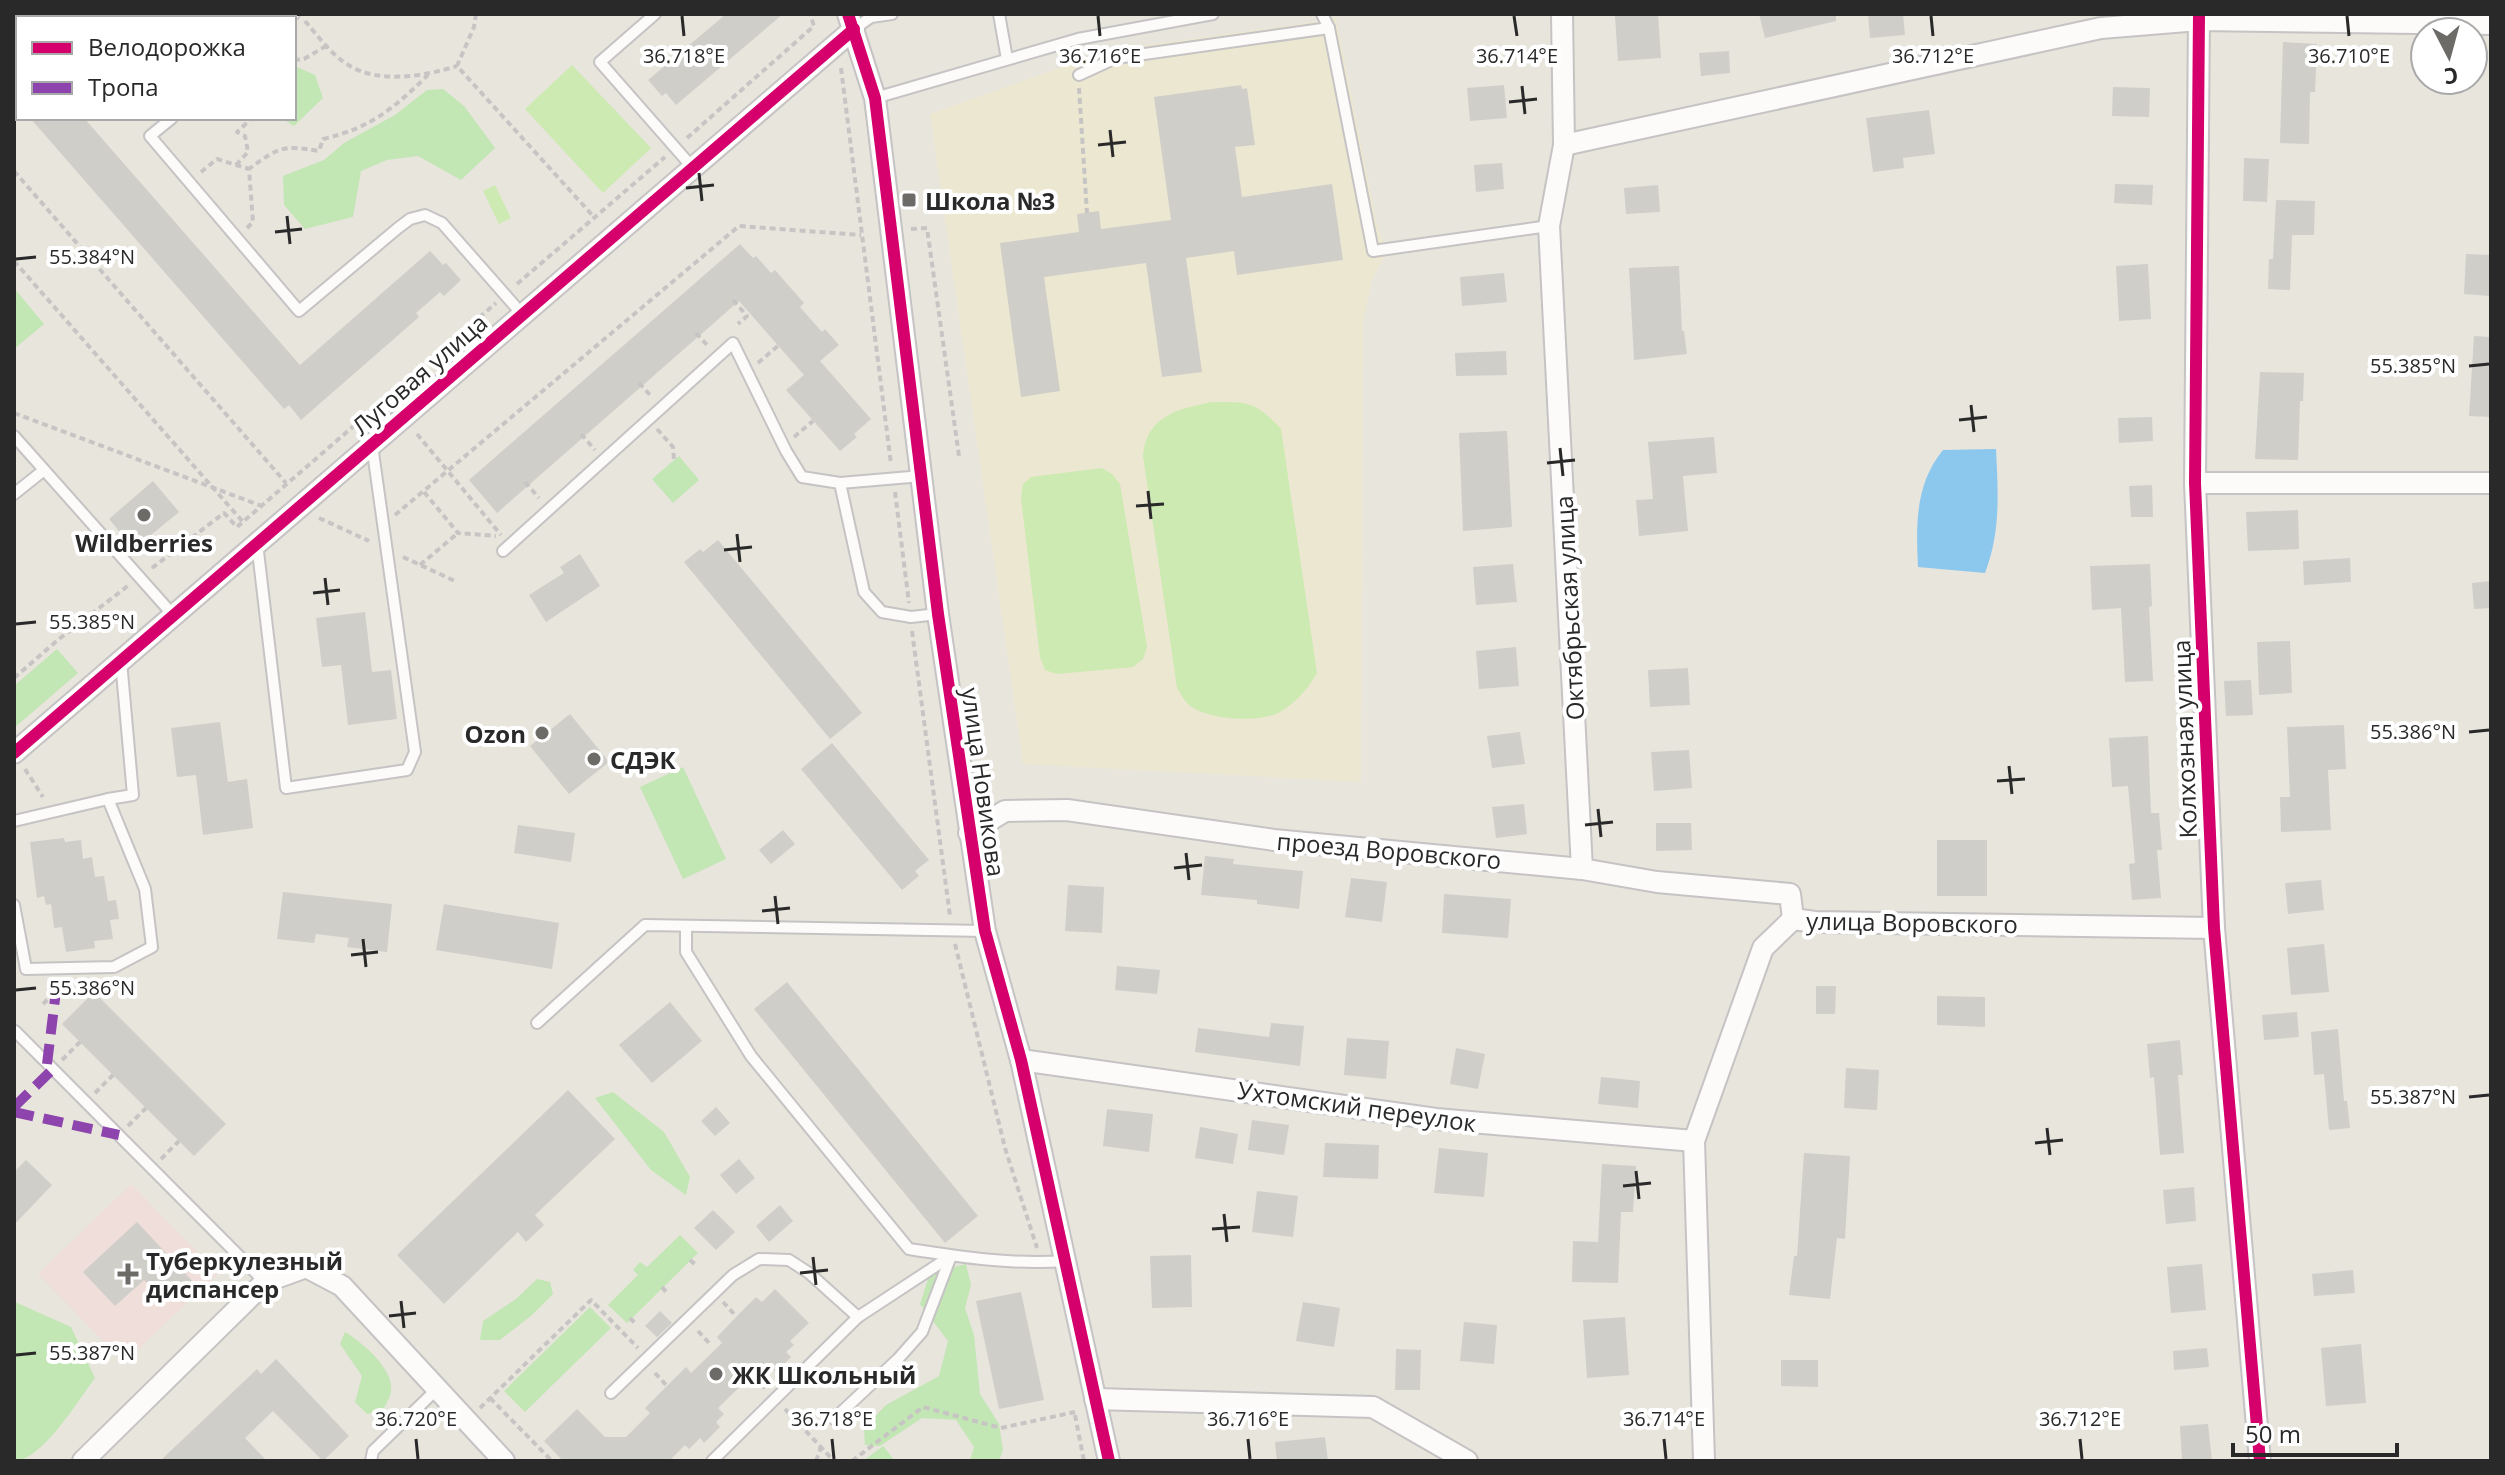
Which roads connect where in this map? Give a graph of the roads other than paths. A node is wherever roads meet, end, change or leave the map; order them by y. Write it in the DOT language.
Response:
graph roads {
  1 [pos="655,14"];
  2 [pos="892,14"];
  3 [pos="999,14"];
  4 [pos="1213,14"];
  5 [pos="1322,14"];
  6 [pos="1562,14"];
  7 [pos="2199,17"];
  8 [pos="851,21"];
  9 [pos="2491,24"];
  10 [pos="1329,28"];
  11 [pos="1007,59"];
  12 [pos="1079,75"];
  13 [pos="875,98"];
  14 [pos="170,120"];
  15 [pos="1564,145"];
  16 [pos="693,168"];
  17 [pos="1549,226"];
  18 [pos="522,314"];
  19 [pos="14,436"];
  20 [pos="372,445"];
  21 [pos="44,470"];
  22 [pos="922,476"];
  23 [pos="840,483"];
  24 [pos="2195,483"];
  25 [pos="2491,483"];
  26 [pos="14,494"];
  27 [pos="257,543"];
  28 [pos="503,551"];
  29 [pos="938,614"];
  30 [pos="174,616"];
  31 [pos="121,661"];
  32 [pos="20,761"];
  33 [pos="108,799"];
  34 [pos="14,821"];
  35 [pos="969,833"];
  36 [pos="1582,869"];
  37 [pos="14,905"];
  38 [pos="1793,919"];
  39 [pos="686,926"];
  40 [pos="2214,928"];
  41 [pos="985,931"];
  42 [pos="537,1023"];
  43 [pos="15,1031"];
  44 [pos="1021,1060"];
  45 [pos="1694,1141"];
  46 [pos="951,1256"];
  47 [pos="1065,1261"];
  48 [pos="265,1282"];
  49 [pos="858,1317"];
  50 [pos="437,1389"];
  51 [pos="611,1393"];
  52 [pos="1095,1399"];
  53 [pos="834,1419"];
  54 [pos="83,1461"];
  55 [pos="371,1461"];
  56 [pos="504,1461"];
  57 [pos="712,1461"];
  58 [pos="1109,1461"];
  59 [pos="1467,1461"];
  60 [pos="1704,1461"];
  61 [pos="2260,1461"];
  1 -- 16 [label="lane"];
  2 -- 8 [label="lane"];
  3 -- 11 [label="lane"];
  4 -- 11 [label="lane"];
  5 -- 10 [label="lane"];
  6 -- 15 [label="street, Октябрьская улица"];
  7 -- 9 [label="street"];
  7 -- 15 [label="street"];
  7 -- 24 [label="street, Колхозная улица"];
  8 -- 13 [label="street, улица Новикова"];
  8 -- 16 [label="street, Луговая улица"];
  10 -- 12 [label="lane"];
  10 -- 17 [label="lane"];
  11 -- 13 [label="lane"];
  13 -- 22 [label="street, улица Новикова"];
  14 -- 18 [label="lane"];
  15 -- 17 [label="street, Октябрьская улица"];
  16 -- 18 [label="street, Луговая улица"];
  17 -- 36 [label="street, Октябрьская улица"];
  18 -- 20 [label="street, Луговая улица"];
  19 -- 21 [label="lane"];
  20 -- 27 [label="street, Луговая улица"];
  20 -- 27 [label="lane"];
  21 -- 26 [label="lane"];
  21 -- 30 [label="lane"];
  22 -- 23 [label="lane"];
  22 -- 29 [label="street, улица Новикова"];
  23 -- 28 [label="lane"];
  23 -- 29 [label="lane"];
  24 -- 25 [label="street"];
  24 -- 40 [label="street, Колхозная улица"];
  27 -- 30 [label="street, Луговая улица"];
  29 -- 35 [label="street, улица Новикова"];
  30 -- 31 [label="street, Луговая улица"];
  31 -- 32 [label="street, Луговая улица"];
  31 -- 33 [label="lane"];
  33 -- 34 [label="lane"];
  33 -- 37 [label="lane"];
  35 -- 36 [label="street, проезд Воровского"];
  35 -- 41 [label="street, улица Новикова"];
  36 -- 38 [label="street, проезд Воровского"];
  38 -- 40 [label="street, улица Воровского"];
  38 -- 45 [label="street, улица Воровского"];
  39 -- 41 [label="lane"];
  39 -- 42 [label="lane"];
  39 -- 46 [label="lane"];
  40 -- 61 [label="street, Колхозная улица"];
  41 -- 44 [label="street, улица Новикова"];
  43 -- 48 [label="lane"];
  44 -- 45 [label="street, Ухтомский переулок"];
  44 -- 47 [label="street, улица Новикова"];
  45 -- 60 [label="street, улица Воровского"];
  46 -- 47 [label="lane"];
  46 -- 49 [label="lane"];
  46 -- 53 [label="lane"];
  47 -- 52 [label="street, улица Новикова"];
  48 -- 50 [label="street"];
  48 -- 54 [label="street"];
  49 -- 51 [label="lane"];
  49 -- 57 [label="lane"];
  50 -- 55 [label="lane"];
  50 -- 56 [label="street"];
  52 -- 58 [label="street, улица Новикова"];
  52 -- 59 [label="street"];
}
